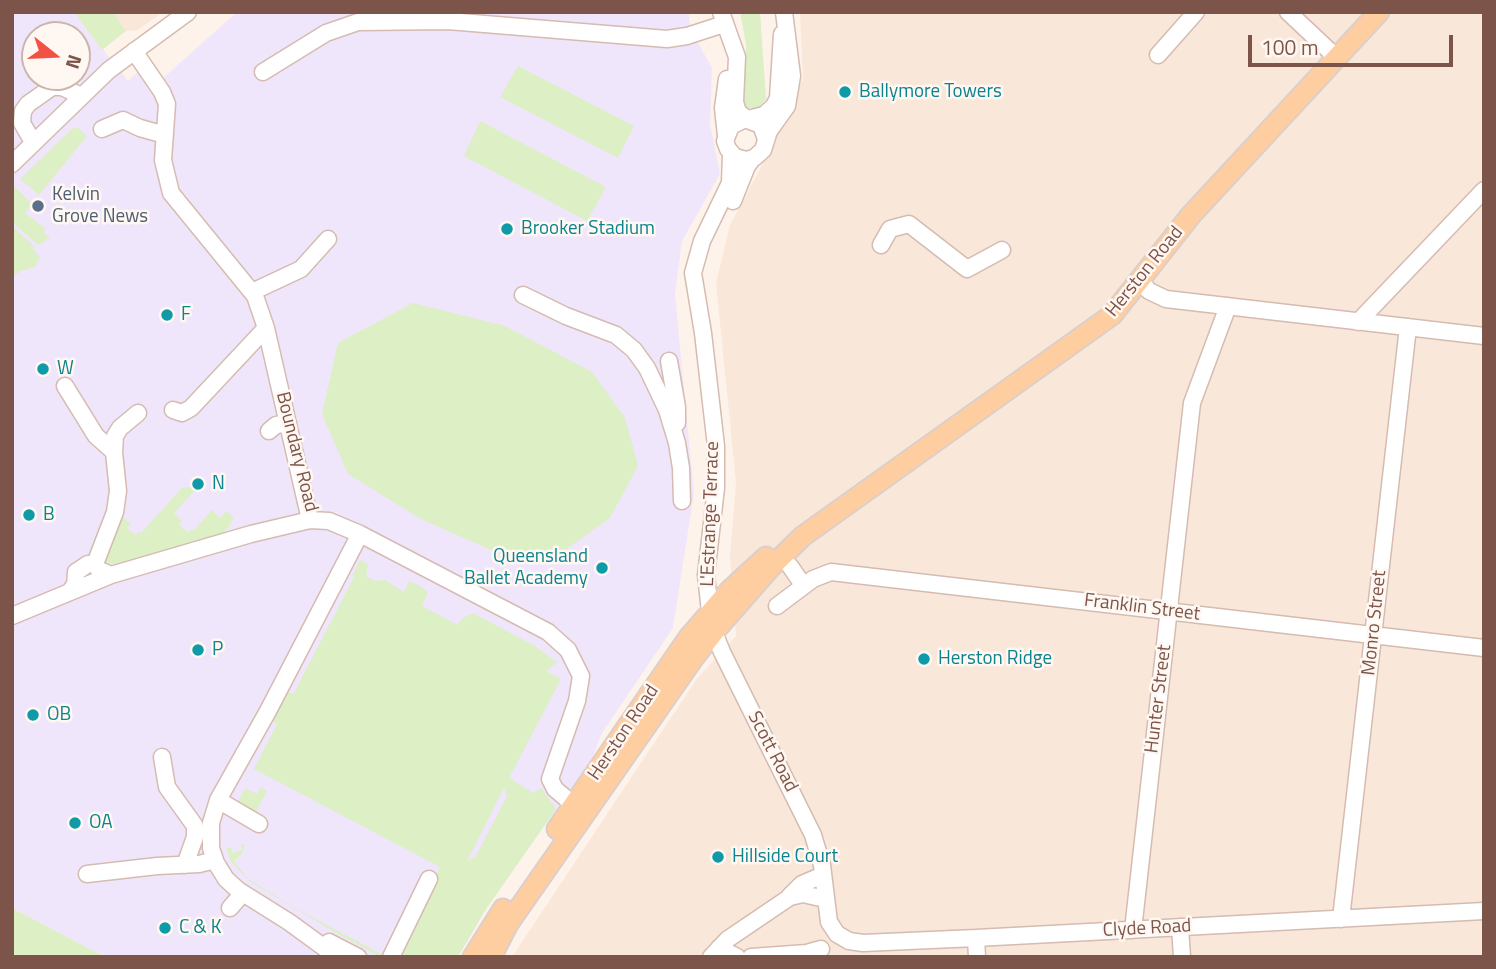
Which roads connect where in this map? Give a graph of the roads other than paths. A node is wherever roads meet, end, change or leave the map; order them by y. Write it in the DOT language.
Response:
graph roads {
  1 [pos="188,12"];
  2 [pos="1196,12"];
  3 [pos="1287,12"];
  4 [pos="1380,12"];
  5 [pos="784,15"];
  6 [pos="723,18"];
  7 [pos="134,51"];
  8 [pos="1158,55"];
  9 [pos="1337,58"];
  10 [pos="263,72"];
  11 [pos="81,96"];
  12 [pos="747,119"];
  13 [pos="102,129"];
  14 [pos="166,135"];
  15 [pos="726,135"];
  16 [pos="766,139"];
  17 [pos="33,142"];
  18 [pos="731,154"];
  19 [pos="753,158"];
  20 [pos="12,164"];
  21 [pos="1484,190"];
  22 [pos="328,239"];
  23 [pos="881,245"];
  24 [pos="1002,250"];
  25 [pos="1140,281"];
  26 [pos="252,292"];
  27 [pos="523,295"];
  28 [pos="700,295"];
  29 [pos="1228,306"];
  30 [pos="1359,322"];
  31 [pos="1408,327"];
  32 [pos="266,328"];
  33 [pos="1484,336"];
  34 [pos="669,361"];
  35 [pos="65,386"];
  36 [pos="173,410"];
  37 [pos="138,413"];
  38 [pos="288,423"];
  39 [pos="269,431"];
  40 [pos="677,443"];
  41 [pos="114,452"];
  42 [pos="682,501"];
  43 [pos="310,520"];
  44 [pos="360,534"];
  45 [pos="803,536"];
  46 [pos="95,564"];
  47 [pos="790,566"];
  48 [pos="111,575"];
  49 [pos="803,585"];
  50 [pos="70,591"];
  51 [pos="777,606"];
  52 [pos="1170,611"];
  53 [pos="710,612"];
  54 [pos="12,617"];
  55 [pos="714,632"];
  56 [pos="1373,635"];
  57 [pos="1484,648"];
  58 [pos="631,747"];
  59 [pos="162,757"];
  60 [pos="574,805"];
  61 [pos="216,806"];
  62 [pos="257,828"];
  63 [pos="215,860"];
  64 [pos="186,865"];
  65 [pos="87,874"];
  66 [pos="823,875"];
  67 [pos="429,879"];
  68 [pos="243,893"];
  69 [pos="787,899"];
  70 [pos="826,906"];
  71 [pos="230,908"];
  72 [pos="1484,911"];
  73 [pos="1341,919"];
  74 [pos="289,922"];
  75 [pos="1180,927"];
  76 [pos="1133,930"];
  77 [pos="976,938"];
  78 [pos="821,949"];
  79 [pos="715,952"];
  80 [pos="337,957"];
  81 [pos="358,957"];
  82 [pos="391,957"];
  83 [pos="473,957"];
  84 [pos="491,957"];
  85 [pos="737,957"];
  86 [pos="751,957"];
  87 [pos="977,957"];
  88 [pos="1182,957"];
  1 -- 7 [label="street"];
  2 -- 8 [label="street"];
  3 -- 9 [label="street"];
  4 -- 9 [label="main road, Herston Road"];
  5 -- 12 [label="street"];
  5 -- 16 [label="street, L'Estrange Terrace"];
  6 -- 10 [label="street"];
  6 -- 12 [label="street"];
  6 -- 15 [label="street, L'Estrange Terrace"];
  7 -- 11 [label="street"];
  7 -- 14 [label="street, Boundary Road"];
  9 -- 25 [label="main road, Herston Road"];
  11 -- 17 [label="street"];
  11 -- 17 [label="street"];
  12 -- 15 [label="street"];
  12 -- 16 [label="street"];
  13 -- 14 [label="street"];
  14 -- 26 [label="street, Boundary Road"];
  15 -- 18 [label="street, L'Estrange Terrace"];
  16 -- 19 [label="street, L'Estrange Terrace"];
  17 -- 20 [label="street"];
  18 -- 19 [label="street"];
  18 -- 28 [label="street, L'Estrange Terrace"];
  19 -- 28 [label="street, L'Estrange Terrace"];
  21 -- 30 [label="street"];
  22 -- 26 [label="street"];
  23 -- 24 [label="street"];
  25 -- 29 [label="street"];
  25 -- 45 [label="main road, Herston Road"];
  26 -- 32 [label="street, Boundary Road"];
  27 -- 40 [label="street"];
  28 -- 53 [label="street, L'Estrange Terrace"];
  29 -- 30 [label="street"];
  29 -- 52 [label="street, Hunter Street"];
  30 -- 31 [label="street"];
  31 -- 33 [label="street"];
  31 -- 56 [label="street, Monro Street"];
  32 -- 36 [label="street"];
  32 -- 38 [label="street, Boundary Road"];
  34 -- 40 [label="street"];
  35 -- 41 [label="street"];
  37 -- 41 [label="street"];
  38 -- 39 [label="street"];
  38 -- 43 [label="street, Boundary Road"];
  40 -- 42 [label="street"];
  41 -- 46 [label="street"];
  43 -- 44 [label="street, Boundary Road"];
  43 -- 48 [label="street"];
  44 -- 60 [label="street, Boundary Road"];
  44 -- 61 [label="street"];
  45 -- 53 [label="main road, Herston Road"];
  45 -- 55 [label="main road, Herston Road"];
  46 -- 48 [label="street"];
  46 -- 50 [label="street"];
  47 -- 49 [label="street"];
  48 -- 50 [label="street"];
  49 -- 51 [label="street, Franklin Street"];
  49 -- 52 [label="street, Franklin Street"];
  50 -- 54 [label="street"];
  52 -- 56 [label="street, Franklin Street"];
  52 -- 76 [label="street, Hunter Street"];
  53 -- 55 [label="main road"];
  53 -- 60 [label="main road, Herston Road"];
  55 -- 58 [label="main road, Herston Road"];
  55 -- 66 [label="street, Scott Road"];
  56 -- 57 [label="street, Franklin Street"];
  56 -- 73 [label="street, Monro Street"];
  58 -- 60 [label="main road"];
  58 -- 84 [label="main road, Herston Road"];
  59 -- 64 [label="street"];
  60 -- 83 [label="main road, Herston Road"];
  61 -- 62 [label="street"];
  61 -- 63 [label="street"];
  63 -- 64 [label="street"];
  63 -- 68 [label="street"];
  64 -- 65 [label="street"];
  66 -- 69 [label="street"];
  66 -- 70 [label="street, Scott Road"];
  67 -- 82 [label="street"];
  68 -- 71 [label="street"];
  68 -- 74 [label="street"];
  69 -- 70 [label="street"];
  69 -- 79 [label="street"];
  70 -- 77 [label="street, Clyde Road"];
  72 -- 73 [label="street, Clyde Road"];
  73 -- 75 [label="street, Clyde Road"];
  74 -- 80 [label="street"];
  74 -- 81 [label="street"];
  75 -- 76 [label="street, Clyde Road"];
  75 -- 88 [label="street"];
  76 -- 77 [label="street, Clyde Road"];
  77 -- 87 [label="street"];
  78 -- 86 [label="street"];
  79 -- 85 [label="street"];
}
